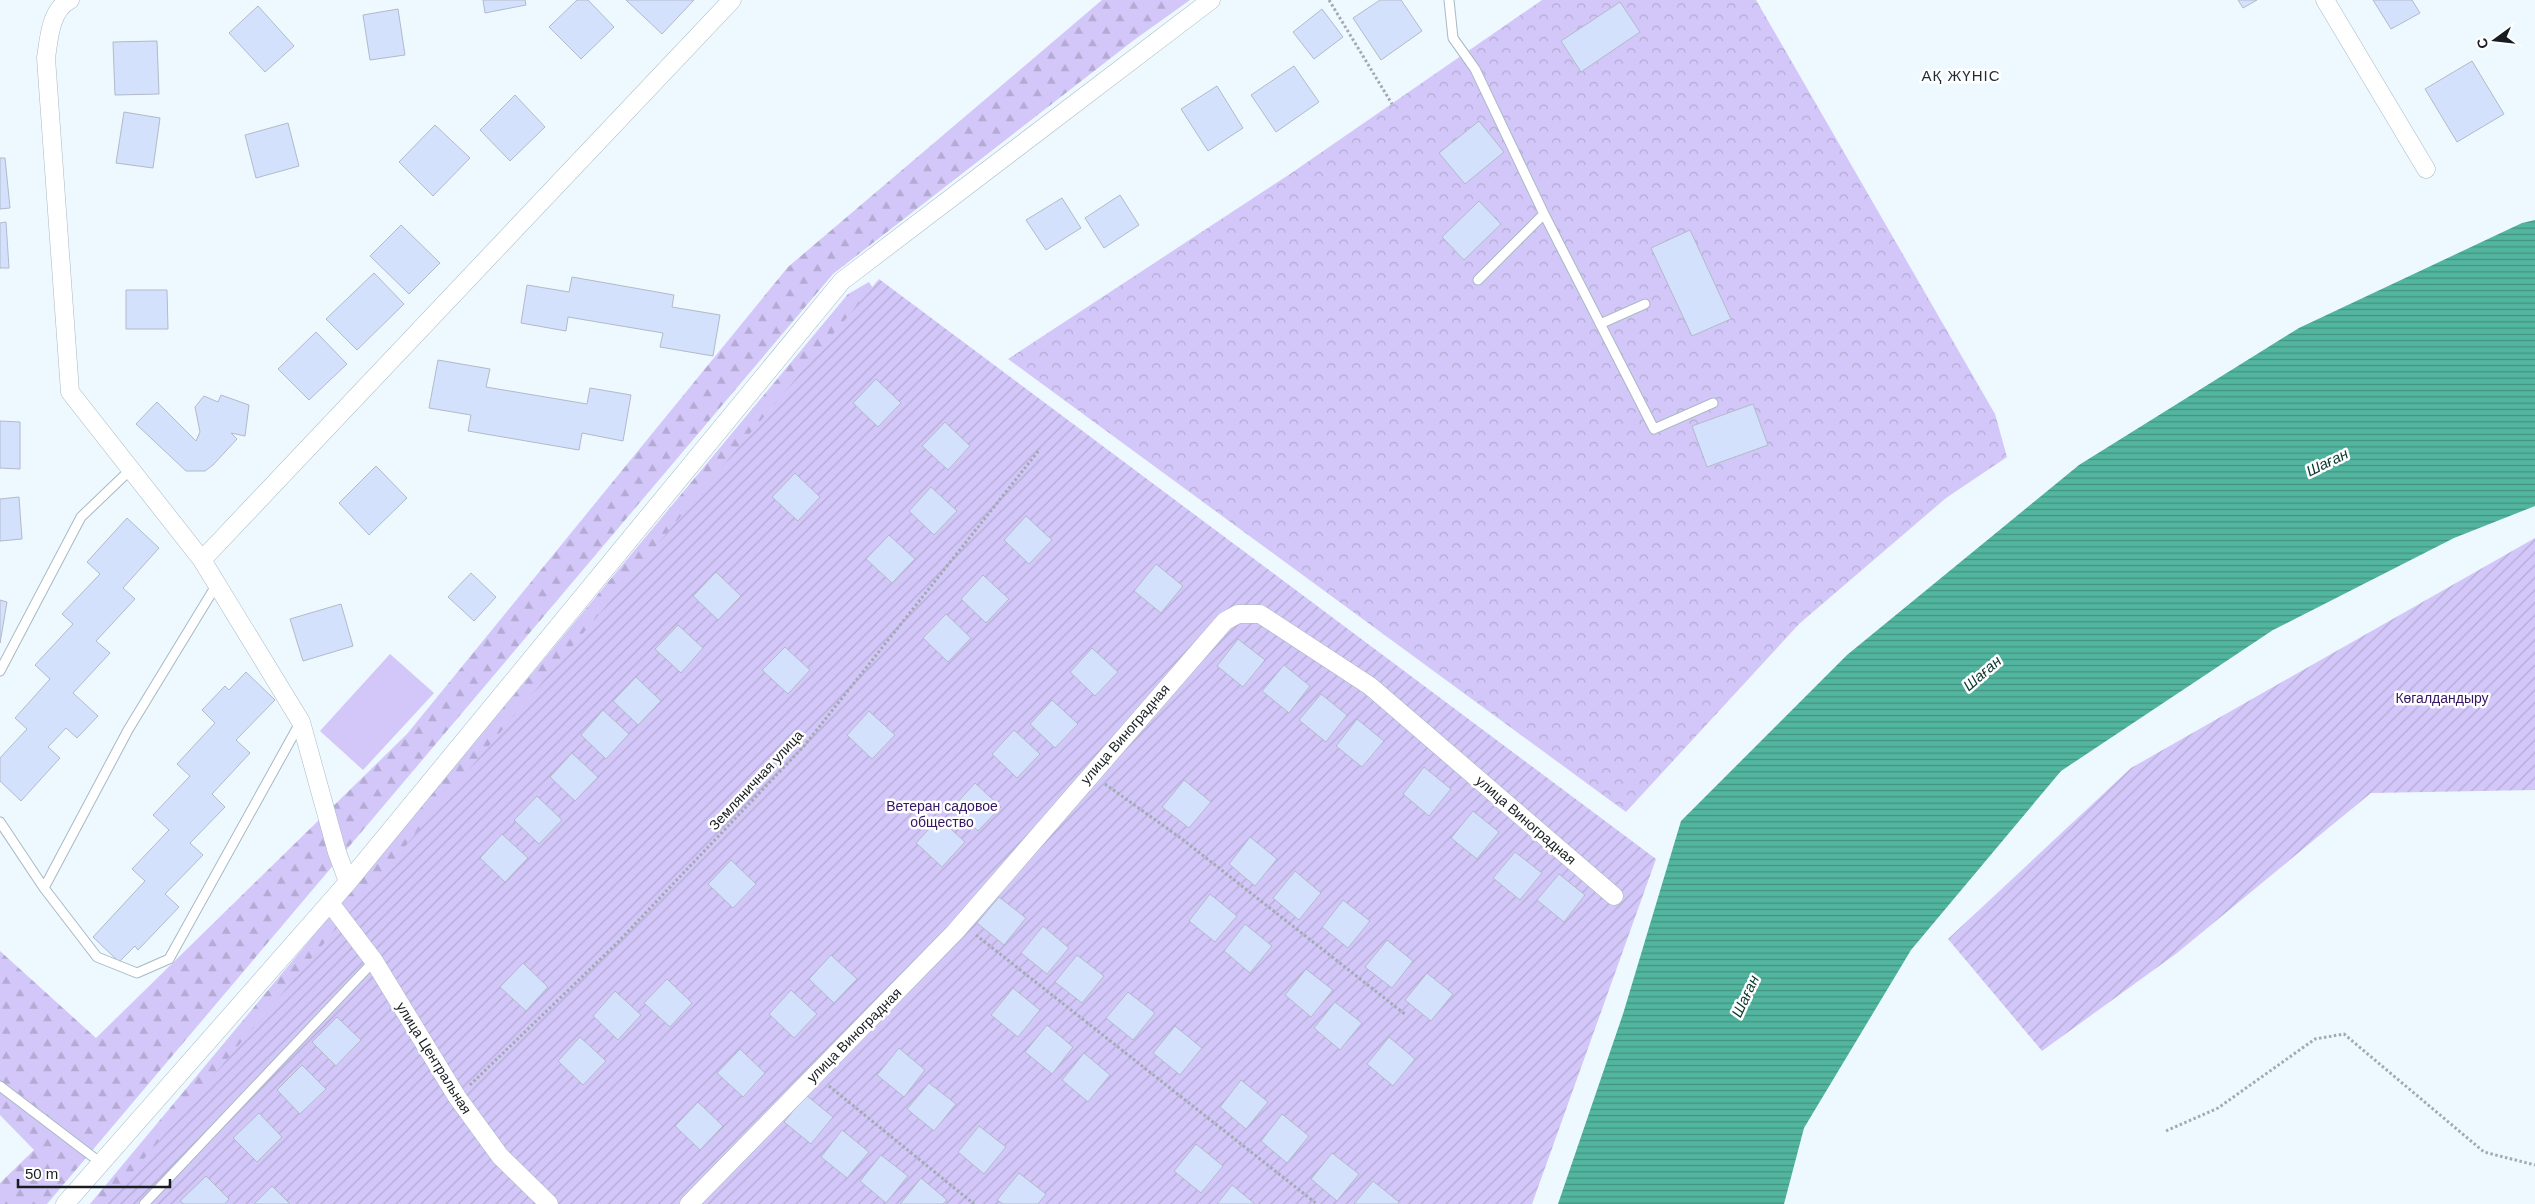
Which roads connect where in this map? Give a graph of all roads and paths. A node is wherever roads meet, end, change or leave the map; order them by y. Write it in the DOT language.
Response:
graph roads {
  1 [pos="70,0"];
  2 [pos="732,0"];
  3 [pos="1211,0"];
  4 [pos="1329,0"];
  5 [pos="1449,0"];
  6 [pos="2324,0"];
  7 [pos="1392,104"];
  8 [pos="2426,169"];
  9 [pos="1544,214"];
  10 [pos="1478,280"];
  11 [pos="1645,304"];
  12 [pos="1600,324"];
  13 [pos="1713,403"];
  14 [pos="1040,449"];
  15 [pos="133,472"];
  16 [pos="202,560"];
  17 [pos="218,583"];
  18 [pos="0,671"];
  19 [pos="301,722"];
  20 [pos="1091,774"];
  21 [pos="0,822"];
  22 [pos="348,882"];
  23 [pos="44,888"];
  24 [pos="1614,896"];
  25 [pos="330,903"];
  26 [pos="962,923"];
  27 [pos="374,961"];
  28 [pos="1406,1015"];
  29 [pos="814,1074"];
  30 [pos="0,1086"];
  31 [pos="457,1097"];
  32 [pos="2166,1131"];
  33 [pos="101,1163"];
  34 [pos="2535,1165"];
  35 [pos="65,1204"];
  36 [pos="144,1204"];
  37 [pos="548,1204"];
  38 [pos="689,1204"];
  39 [pos="974,1204"];
  40 [pos="1317,1204"];
  1 -- 15 [label="street"];
  2 -- 16 [label="street"];
  3 -- 22 [label="street"];
  4 -- 7 [label="path"];
  5 -- 9 [label="lane"];
  6 -- 8 [label="street"];
  9 -- 10 [label="lane"];
  9 -- 12 [label="lane"];
  11 -- 12 [label="lane"];
  12 -- 13 [label="lane"];
  14 -- 31 [label="path, Земляничная улица"];
  15 -- 16 [label="street"];
  15 -- 18 [label="lane"];
  16 -- 17 [label="street"];
  17 -- 19 [label="street"];
  17 -- 23 [label="lane"];
  19 -- 22 [label="street"];
  19 -- 23 [label="lane"];
  20 -- 24 [label="street, улица Виноградная"];
  20 -- 26 [label="street, улица Виноградная"];
  20 -- 28 [label="path"];
  21 -- 23 [label="lane"];
  22 -- 25 [label="street"];
  25 -- 27 [label="street, улица Центральная"];
  25 -- 33 [label="street"];
  26 -- 29 [label="street, улица Виноградная"];
  26 -- 40 [label="path"];
  27 -- 31 [label="street, улица Центральная"];
  27 -- 36 [label="lane"];
  29 -- 38 [label="street, улица Виноградная"];
  29 -- 39 [label="path"];
  30 -- 33 [label="lane"];
  31 -- 37 [label="street, улица Центральная"];
  32 -- 34 [label="path"];
  33 -- 35 [label="street"];
}
